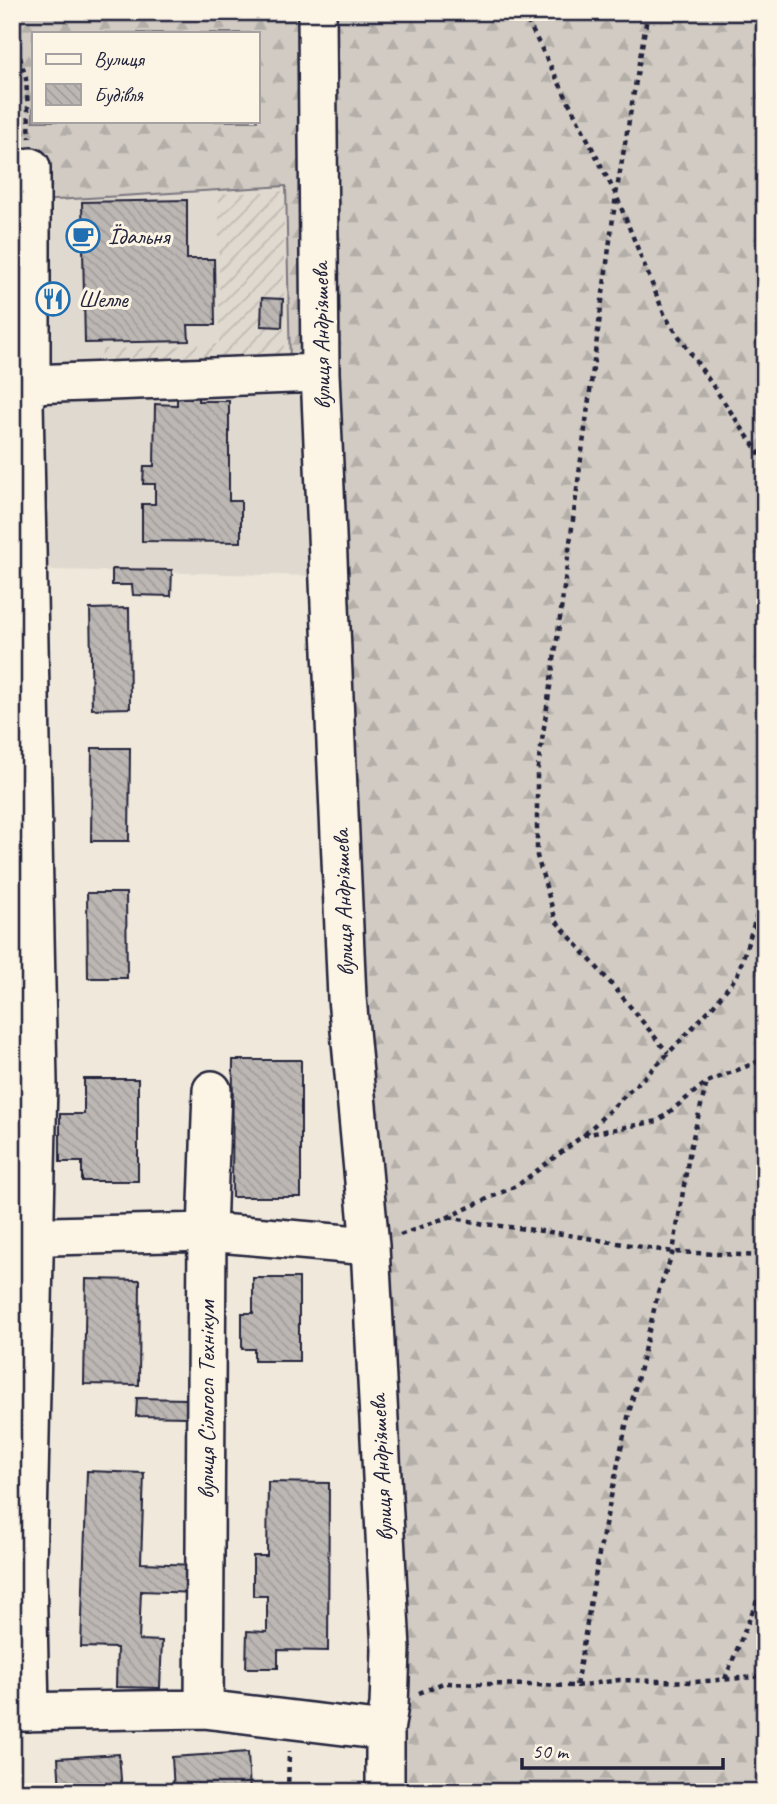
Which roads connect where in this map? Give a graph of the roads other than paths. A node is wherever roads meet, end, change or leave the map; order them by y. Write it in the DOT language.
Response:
graph roads {
  1 [pos="317,12"];
  2 [pos="31,167"];
  3 [pos="320,373"];
  4 [pos="22,396"];
  5 [pos="25,1074"];
  6 [pos="212,1090"];
  7 [pos="207,1232"];
  8 [pos="23,1237"];
  9 [pos="370,1246"];
  10 [pos="204,1709"];
  11 [pos="21,1712"];
  12 [pos="387,1718"];
  13 [pos="385,1792"];
  1 -- 3 [label="street, вулиця Андріяшева"];
  2 -- 4 [label="street"];
  3 -- 4 [label="street"];
  3 -- 9 [label="street, вулиця Андріяшева"];
  4 -- 5 [label="street"];
  5 -- 8 [label="street"];
  6 -- 7 [label="street, вулиця Сільгосп Технікум"];
  7 -- 8 [label="street"];
  7 -- 9 [label="street"];
  7 -- 10 [label="street, вулиця Сільгосп Технікум"];
  8 -- 11 [label="street"];
  9 -- 12 [label="street, вулиця Андріяшева"];
  10 -- 11 [label="street"];
  10 -- 12 [label="street"];
  12 -- 13 [label="street, вулиця Андріяшева"];
}
